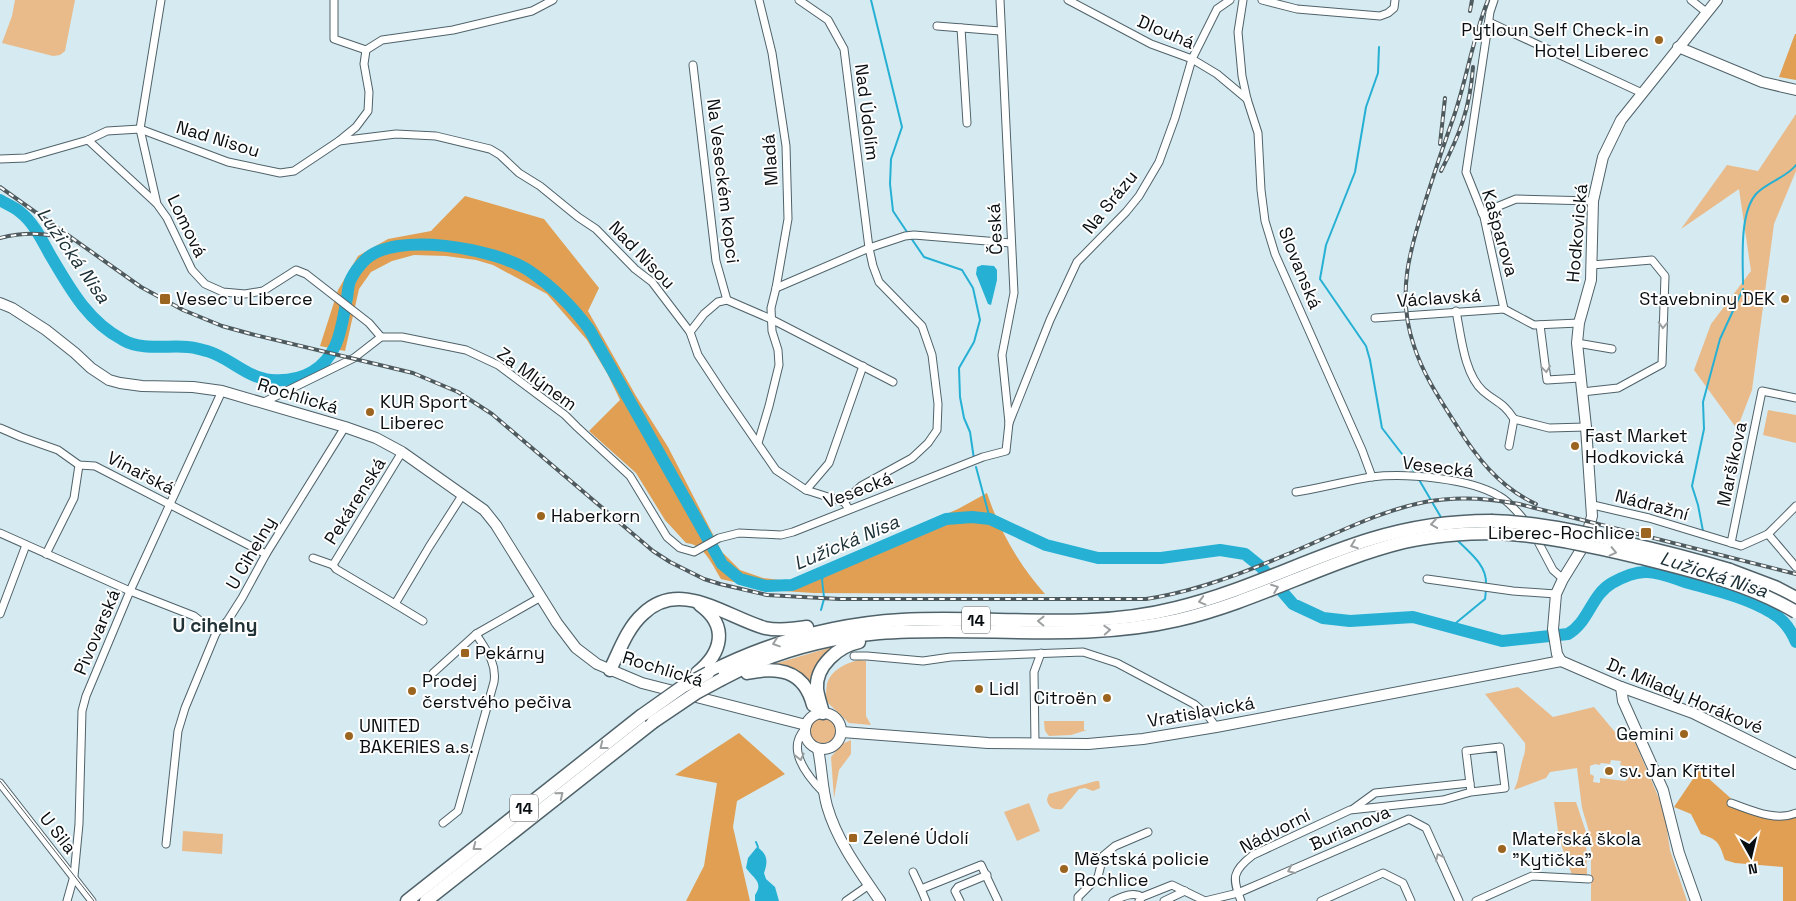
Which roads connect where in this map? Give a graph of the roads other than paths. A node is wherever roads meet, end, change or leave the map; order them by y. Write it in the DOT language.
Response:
graph roads {
  1 [pos="161,0"];
  2 [pos="334,0"];
  3 [pos="552,0"];
  4 [pos="759,0"];
  5 [pos="799,0"];
  6 [pos="1000,0"];
  7 [pos="1068,0"];
  8 [pos="1230,0"];
  9 [pos="1243,0"];
  10 [pos="1262,0"];
  11 [pos="1395,0"];
  12 [pos="1494,0"];
  13 [pos="1691,0"];
  14 [pos="1717,0"];
  15 [pos="1706,12"];
  16 [pos="1488,22"];
  17 [pos="937,26"];
  18 [pos="961,28"];
  19 [pos="1000,31"];
  20 [pos="1678,47"];
  21 [pos="366,50"];
  22 [pos="1192,59"];
  23 [pos="693,65"];
  24 [pos="1796,90"];
  25 [pos="1642,93"];
  26 [pos="1247,99"];
  27 [pos="967,123"];
  28 [pos="140,129"];
  29 [pos="88,140"];
  30 [pos="339,141"];
  31 [pos="0,159"];
  32 [pos="1592,202"];
  33 [pos="157,204"];
  34 [pos="1482,213"];
  35 [pos="1011,244"];
  36 [pos="869,248"];
  37 [pos="1592,265"];
  38 [pos="776,288"];
  39 [pos="727,300"];
  40 [pos="0,303"];
  41 [pos="1504,309"];
  42 [pos="1456,311"];
  43 [pos="1375,318"];
  44 [pos="771,319"];
  45 [pos="1580,323"];
  46 [pos="1540,325"];
  47 [pos="690,332"];
  48 [pos="381,336"];
  49 [pos="1577,343"];
  50 [pos="1612,349"];
  51 [pos="863,366"];
  52 [pos="1580,378"];
  53 [pos="893,382"];
  54 [pos="222,391"];
  55 [pos="1582,392"];
  56 [pos="1796,398"];
  57 [pos="264,402"];
  58 [pos="1514,420"];
  59 [pos="1009,423"];
  60 [pos="345,427"];
  61 [pos="1586,427"];
  62 [pos="0,428"];
  63 [pos="758,443"];
  64 [pos="1510,446"];
  65 [pos="402,452"];
  66 [pos="79,465"];
  67 [pos="1372,477"];
  68 [pos="806,490"];
  69 [pos="1296,492"];
  70 [pos="463,494"];
  71 [pos="844,502"];
  72 [pos="170,504"];
  73 [pos="1593,505"];
  74 [pos="1796,506"];
  75 [pos="849,509"];
  76 [pos="1469,527"];
  77 [pos="0,534"];
  78 [pos="1768,534"];
  79 [pos="1402,537"];
  80 [pos="1731,543"];
  81 [pos="26,545"];
  82 [pos="696,551"];
  83 [pos="46,554"];
  84 [pos="266,554"];
  85 [pos="313,558"];
  86 [pos="333,565"];
  87 [pos="1796,567"];
  88 [pos="1427,579"];
  89 [pos="1563,579"];
  90 [pos="130,591"];
  91 [pos="1556,594"];
  92 [pos="541,598"];
  93 [pos="1796,598"];
  94 [pos="694,601"];
  95 [pos="396,604"];
  96 [pos="1796,612"];
  97 [pos="0,614"];
  98 [pos="423,621"];
  99 [pos="889,621"];
  100 [pos="953,631"];
  101 [pos="216,633"];
  102 [pos="476,634"];
  103 [pos="1041,652"];
  104 [pos="854,656"];
  105 [pos="1561,661"];
  106 [pos="709,667"];
  107 [pos="610,670"];
  108 [pos="433,673"];
  109 [pos="722,678"];
  110 [pos="1621,687"];
  111 [pos="819,714"];
  112 [pos="647,719"];
  113 [pos="805,727"];
  114 [pos="1216,728"];
  115 [pos="842,732"];
  116 [pos="1035,744"];
  117 [pos="823,749"];
  118 [pos="1796,764"];
  119 [pos="0,783"];
  120 [pos="1470,784"];
  121 [pos="819,788"];
  122 [pos="1471,792"];
  123 [pos="1731,803"];
  124 [pos="1350,810"];
  125 [pos="1796,813"];
  126 [pos="443,823"];
  127 [pos="1148,832"];
  128 [pos="166,844"];
  129 [pos="844,844"];
  130 [pos="913,872"];
  131 [pos="987,874"];
  132 [pos="74,877"];
  133 [pos="1589,880"];
  134 [pos="869,885"];
  135 [pos="921,889"];
  136 [pos="1185,891"];
  137 [pos="1238,893"];
  138 [pos="1141,899"];
  139 [pos="67,901"];
  140 [pos="92,901"];
  141 [pos="407,901"];
  142 [pos="426,901"];
  143 [pos="846,901"];
  144 [pos="880,901"];
  145 [pos="926,901"];
  146 [pos="960,901"];
  147 [pos="998,901"];
  148 [pos="1078,901"];
  149 [pos="1113,901"];
  150 [pos="1164,901"];
  151 [pos="1205,901"];
  152 [pos="1242,901"];
  153 [pos="1321,901"];
  154 [pos="1411,901"];
  155 [pos="1459,901"];
  156 [pos="1476,901"];
  157 [pos="1696,901"];
  1 -- 28 [label="street, Lomová"];
  2 -- 21 [label="street"];
  3 -- 21 [label="street"];
  4 -- 38 [label="street, Mladá"];
  5 -- 36 [label="street, Nad Údolím"];
  6 -- 19 [label="street, Česká"];
  7 -- 22 [label="street, Dlouhá"];
  8 -- 22 [label="street, Na Srázu"];
  9 -- 26 [label="street, Slovanská"];
  10 -- 11 [label="street"];
  12 -- 16 [label="street, Kašparova"];
  13 -- 15 [label="street"];
  14 -- 15 [label="street, Hodkovická"];
  15 -- 20 [label="street, Hodkovická"];
  16 -- 25 [label="street"];
  16 -- 34 [label="street, Kašparova"];
  17 -- 18 [label="street"];
  18 -- 19 [label="street"];
  18 -- 27 [label="street"];
  19 -- 35 [label="street, Česká"];
  20 -- 24 [label="street"];
  20 -- 25 [label="street, Hodkovická"];
  21 -- 30 [label="street, Nad Nisou"];
  22 -- 26 [label="street, Dlouhá"];
  22 -- 59 [label="street, Na Srázu"];
  23 -- 39 [label="street, Na Veseckém kopci"];
  25 -- 32 [label="street, Hodkovická"];
  26 -- 67 [label="street, Slovanská"];
  28 -- 29 [label="street"];
  28 -- 30 [label="street, Nad Nisou"];
  28 -- 33 [label="street, Lomová"];
  29 -- 31 [label="street"];
  29 -- 33 [label="street"];
  30 -- 47 [label="street, Nad Nisou"];
  32 -- 34 [label="street"];
  32 -- 37 [label="street, Hodkovická"];
  33 -- 48 [label="street, Lomová"];
  34 -- 41 [label="street, Kašparova"];
  35 -- 36 [label="street"];
  35 -- 59 [label="street, Česká"];
  36 -- 38 [label="street"];
  36 -- 71 [label="street, Nad Údolím"];
  37 -- 45 [label="street, Hodkovická"];
  37 -- 55 [label="street, one-way"];
  38 -- 44 [label="street, Mladá"];
  39 -- 44 [label="street"];
  39 -- 47 [label="street"];
  40 -- 54 [label="street, Rochlická"];
  41 -- 42 [label="street, Václavská"];
  41 -- 46 [label="street"];
  42 -- 43 [label="street, Václavská"];
  42 -- 58 [label="street"];
  44 -- 51 [label="street"];
  44 -- 63 [label="street, Mladá"];
  45 -- 46 [label="street"];
  45 -- 49 [label="street, Hodkovická"];
  46 -- 52 [label="street, one-way"];
  47 -- 63 [label="street, Nad Nisou"];
  48 -- 57 [label="street"];
  48 -- 82 [label="street, Za Mlýnem"];
  49 -- 50 [label="street"];
  49 -- 52 [label="street, Hodkovická"];
  51 -- 53 [label="street"];
  51 -- 68 [label="street"];
  52 -- 55 [label="street, Hodkovická"];
  54 -- 57 [label="street, Rochlická"];
  54 -- 72 [label="street, Pivovarská"];
  55 -- 61 [label="street, Hodkovická"];
  56 -- 80 [label="street, Maršíkova"];
  57 -- 60 [label="street, Rochlická"];
  58 -- 61 [label="street"];
  58 -- 64 [label="street"];
  59 -- 75 [label="street, Vesecká"];
  60 -- 65 [label="street, Rochlická"];
  60 -- 84 [label="street, U Cihelny"];
  61 -- 73 [label="street, Hodkovická"];
  62 -- 66 [label="street, Vinařská"];
  63 -- 68 [label="street, Nad Nisou"];
  65 -- 70 [label="street, Rochlická"];
  65 -- 86 [label="street, Pekárenská"];
  66 -- 72 [label="street, Vinařská"];
  66 -- 83 [label="street"];
  67 -- 69 [label="street, Vesecká"];
  67 -- 89 [label="street, Vesecká"];
  68 -- 71 [label="street, Nad Nisou"];
  70 -- 92 [label="street, Rochlická"];
  70 -- 95 [label="street"];
  71 -- 75 [label="street"];
  72 -- 84 [label="street, Vinařská"];
  72 -- 90 [label="street, Pivovarská"];
  73 -- 80 [label="street, Nádražní"];
  73 -- 89 [label="street, Hodkovická"];
  74 -- 78 [label="street"];
  75 -- 82 [label="street, Vesecká"];
  76 -- 79 [label="highway, 14"];
  76 -- 93 [label="highway, 14, bridge"];
  76 -- 96 [label="highway, 14, one-way, bridge"];
  77 -- 81 [label="street"];
  78 -- 80 [label="street"];
  78 -- 87 [label="street"];
  79 -- 99 [label="highway, 14, one-way"];
  100 -- 79 [label="highway, 14, one-way"];
  81 -- 83 [label="street"];
  81 -- 97 [label="street"];
  83 -- 90 [label="street"];
  84 -- 101 [label="street, U Cihelny"];
  85 -- 86 [label="street, Pekárenská"];
  86 -- 95 [label="street, Pekárenská"];
  88 -- 91 [label="street"];
  89 -- 91 [label="street, Hodkovická"];
  90 -- 101 [label="street"];
  90 -- 132 [label="street, Pivovarská"];
  91 -- 105 [label="street"];
  92 -- 102 [label="street"];
  92 -- 107 [label="street, Rochlická"];
  94 -- 99 [label="highway"];
  94 -- 106 [label="highway"];
  94 -- 107 [label="highway"];
  95 -- 98 [label="street, Pekárenská"];
  99 -- 106 [label="highway, 14, one-way"];
  100 -- 109 [label="highway, 14"];
  100 -- 111 [label="highway"];
  101 -- 128 [label="street, U Cihelny"];
  102 -- 108 [label="street"];
  102 -- 126 [label="street"];
  103 -- 104 [label="street"];
  103 -- 114 [label="street"];
  103 -- 116 [label="street"];
  105 -- 110 [label="street, Dr. Milady Horákové"];
  105 -- 114 [label="street, Vratislavická"];
  106 -- 112 [label="highway, 14, bridge"];
  107 -- 113 [label="street, Rochlická"];
  109 -- 111 [label="highway"];
  109 -- 112 [label="highway, 14, bridge"];
  110 -- 118 [label="street, Dr. Milady Horákové"];
  110 -- 157 [label="street"];
  111 -- 113 [label="street"];
  111 -- 115 [label="street"];
  112 -- 141 [label="highway, 14, one-way"];
  142 -- 112 [label="highway, 14, one-way"];
  113 -- 117 [label="street"];
  113 -- 121 [label="street, one-way"];
  114 -- 116 [label="street, Vratislavická"];
  115 -- 116 [label="street, Vratislavická"];
  115 -- 117 [label="street"];
  117 -- 121 [label="street"];
  117 -- 129 [label="street"];
  119 -- 132 [label="street, U Sila"];
  120 -- 122 [label="street, Nádvorní"];
  120 -- 122 [label="street, Nádvorní"];
  120 -- 124 [label="street, Nádvorní"];
  121 -- 129 [label="street"];
  122 -- 124 [label="street, Nádvorní"];
  123 -- 125 [label="street"];
  124 -- 137 [label="street, Nádvorní"];
  127 -- 148 [label="street"];
  129 -- 134 [label="street"];
  130 -- 135 [label="street"];
  131 -- 135 [label="street"];
  131 -- 146 [label="street"];
  131 -- 147 [label="street"];
  132 -- 139 [label="street, Pivovarská"];
  132 -- 140 [label="street, U Sila"];
  133 -- 156 [label="street"];
  134 -- 143 [label="street"];
  134 -- 144 [label="street"];
  135 -- 145 [label="street"];
  136 -- 138 [label="street, Burianova"];
  136 -- 150 [label="street"];
  136 -- 151 [label="street, Burianova"];
  137 -- 151 [label="street, Burianova"];
  137 -- 152 [label="street"];
  155 -- 137 [label="street, Burianova, one-way"];
  138 -- 149 [label="street, Burianova"];
  153 -- 154 [label="street"];
}
